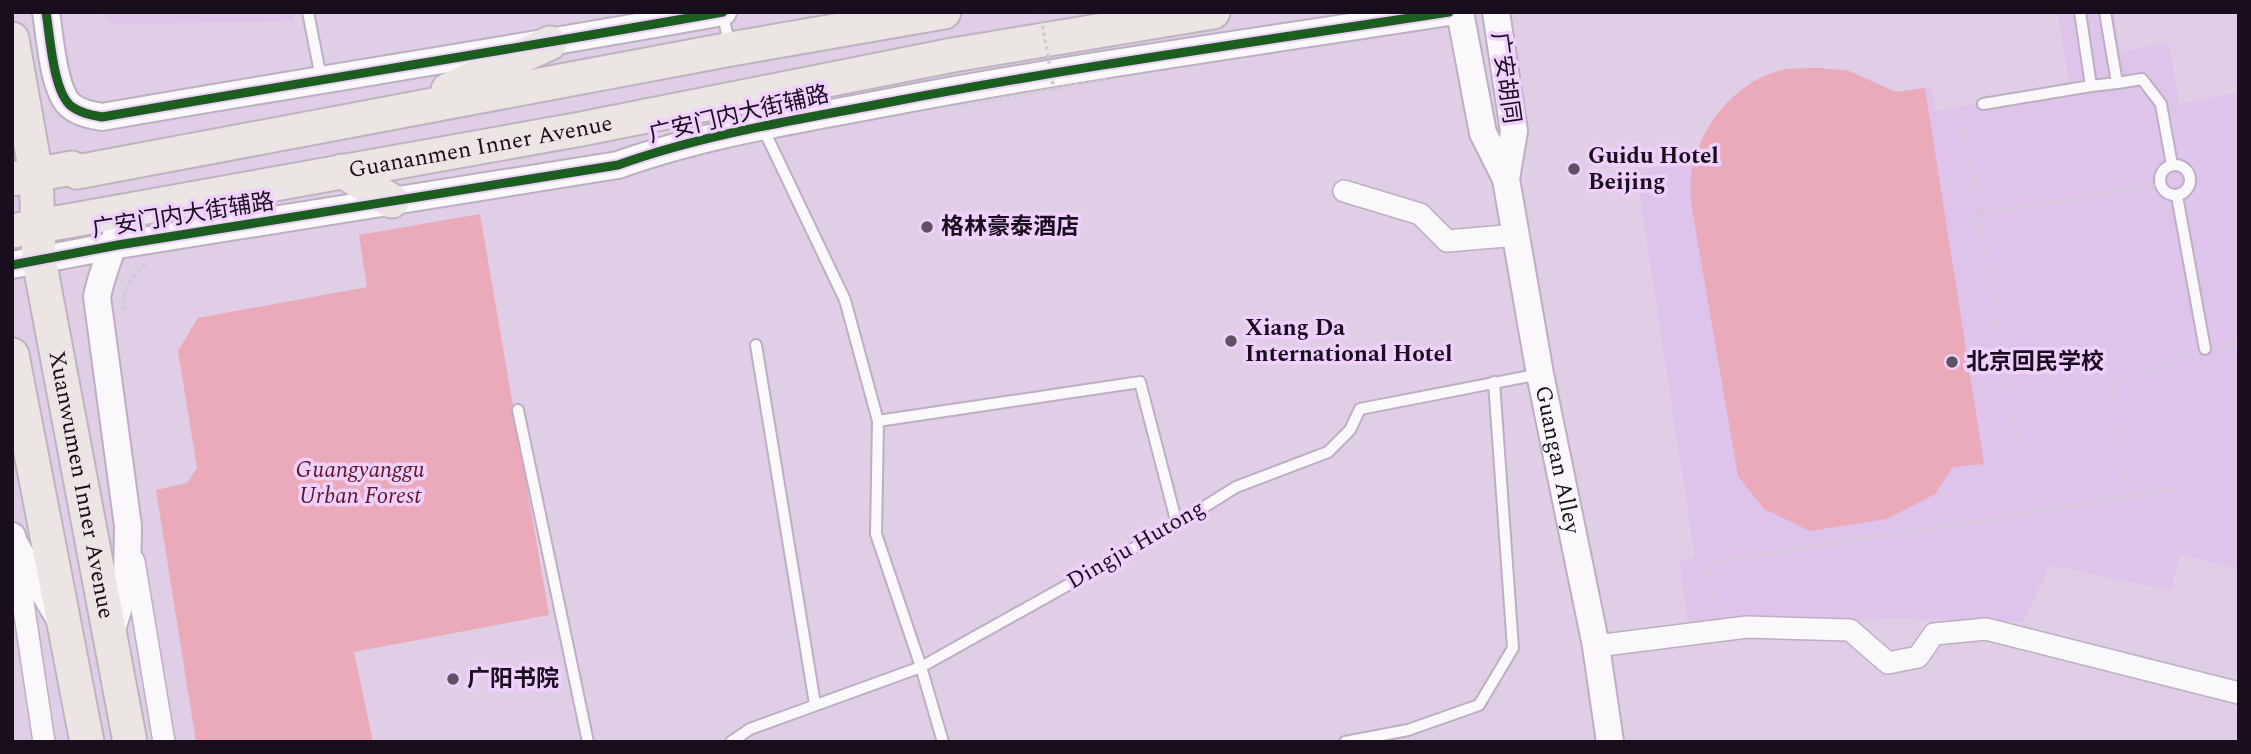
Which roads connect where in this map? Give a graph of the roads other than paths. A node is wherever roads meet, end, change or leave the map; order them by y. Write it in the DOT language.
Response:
graph roads {
  1 [pos="46,12"];
  2 [pos="308,12"];
  3 [pos="723,12"];
  4 [pos="944,12"];
  5 [pos="1213,12"];
  6 [pos="1449,12"];
  7 [pos="1460,12"];
  8 [pos="1496,12"];
  9 [pos="2080,12"];
  10 [pos="2105,12"];
  11 [pos="12,39"];
  12 [pos="551,43"];
  13 [pos="731,49"];
  14 [pos="321,79"];
  15 [pos="2117,83"];
  16 [pos="2091,86"];
  17 [pos="748,96"];
  18 [pos="1983,104"];
  19 [pos="403,111"];
  20 [pos="762,127"];
  21 [pos="2172,165"];
  22 [pos="342,171"];
  23 [pos="24,177"];
  24 [pos="1506,179"];
  25 [pos="1344,191"];
  26 [pos="2177,196"];
  27 [pos="392,201"];
  28 [pos="125,210"];
  29 [pos="24,228"];
  30 [pos="1517,235"];
  31 [pos="147,241"];
  32 [pos="113,246"];
  33 [pos="26,262"];
  34 [pos="105,272"];
  35 [pos="756,345"];
  36 [pos="2205,349"];
  37 [pos="12,355"];
  38 [pos="1540,374"];
  39 [pos="1494,382"];
  40 [pos="518,410"];
  41 [pos="878,421"];
  42 [pos="1177,524"];
  43 [pos="128,526"];
  44 [pos="13,540"];
  45 [pos="65,628"];
  46 [pos="110,635"];
  47 [pos="1596,646"];
  48 [pos="921,667"];
  49 [pos="2239,693"];
  50 [pos="815,704"];
  51 [pos="1408,730"];
  52 [pos="44,742"];
  53 [pos="87,742"];
  54 [pos="130,742"];
  55 [pos="164,742"];
  56 [pos="588,742"];
  57 [pos="731,742"];
  58 [pos="943,742"];
  59 [pos="1345,742"];
  60 [pos="1410,742"];
  61 [pos="1610,742"];
  1 -- 14 [label="street"];
  2 -- 14 [label="lane"];
  3 -- 12 [label="street"];
  3 -- 13 [label="lane"];
  4 -- 13 [label="main road, Guananmen Inner Avenue"];
  5 -- 17 [label="main road, Guananmen Inner Avenue"];
  6 -- 20 [label="street, 广安门内大街辅路"];
  7 -- 24 [label="street, 广安胡同"];
  8 -- 24 [label="street, 广安胡同"];
  9 -- 16 [label="lane"];
  10 -- 15 [label="lane"];
  11 -- 23 [label="main road, Xuanwumen Inner Avenue"];
  12 -- 14 [label="street"];
  12 -- 19 [label="main road"];
  13 -- 19 [label="main road, Guananmen Inner Avenue"];
  15 -- 16 [label="lane"];
  15 -- 21 [label="lane"];
  16 -- 18 [label="lane"];
  17 -- 20 [label="lane"];
  17 -- 22 [label="main road, Guananmen Inner Avenue"];
  19 -- 23 [label="main road, Guananmen Inner Avenue"];
  20 -- 27 [label="street, 广安门内大街辅路"];
  20 -- 41 [label="lane"];
  21 -- 26 [label="lane"];
  21 -- 26 [label="lane"];
  22 -- 27 [label="main road"];
  22 -- 28 [label="main road, Guananmen Inner Avenue"];
  23 -- 29 [label="main road, Xuanwumen Inner Avenue"];
  24 -- 30 [label="street, Guangan Alley"];
  25 -- 30 [label="street"];
  26 -- 36 [label="lane"];
  27 -- 31 [label="street, 广安门内大街辅路"];
  28 -- 29 [label="main road, Guananmen Inner Avenue"];
  28 -- 32 [label="street"];
  29 -- 33 [label="main road, Xuanwumen Inner Avenue"];
  30 -- 38 [label="street, Guangan Alley"];
  31 -- 32 [label="street, 广安门内大街辅路"];
  31 -- 34 [label="street"];
  32 -- 33 [label="street, 广安门内大街辅路"];
  32 -- 34 [label="street"];
  33 -- 46 [label="main road, Xuanwumen Inner Avenue"];
  34 -- 43 [label="street"];
  35 -- 50 [label="lane"];
  37 -- 45 [label="main road, Xuanwumen Inner Avenue"];
  38 -- 39 [label="lane, Dingju Hutong"];
  38 -- 47 [label="street, Guangan Alley"];
  39 -- 42 [label="lane, Dingju Hutong"];
  39 -- 51 [label="lane"];
  40 -- 56 [label="lane"];
  41 -- 42 [label="lane"];
  41 -- 48 [label="lane"];
  42 -- 48 [label="lane, Dingju Hutong"];
  43 -- 46 [label="street"];
  43 -- 55 [label="street"];
  44 -- 45 [label="street"];
  44 -- 52 [label="street"];
  45 -- 53 [label="main road, Xuanwumen Inner Avenue"];
  46 -- 54 [label="main road, Xuanwumen Inner Avenue"];
  47 -- 49 [label="street"];
  47 -- 61 [label="street, Guangan Alley"];
  48 -- 50 [label="lane, Dingju Hutong"];
  48 -- 58 [label="lane"];
  50 -- 57 [label="lane, Dingju Hutong"];
  51 -- 59 [label="lane"];
  51 -- 60 [label="lane"];
}
